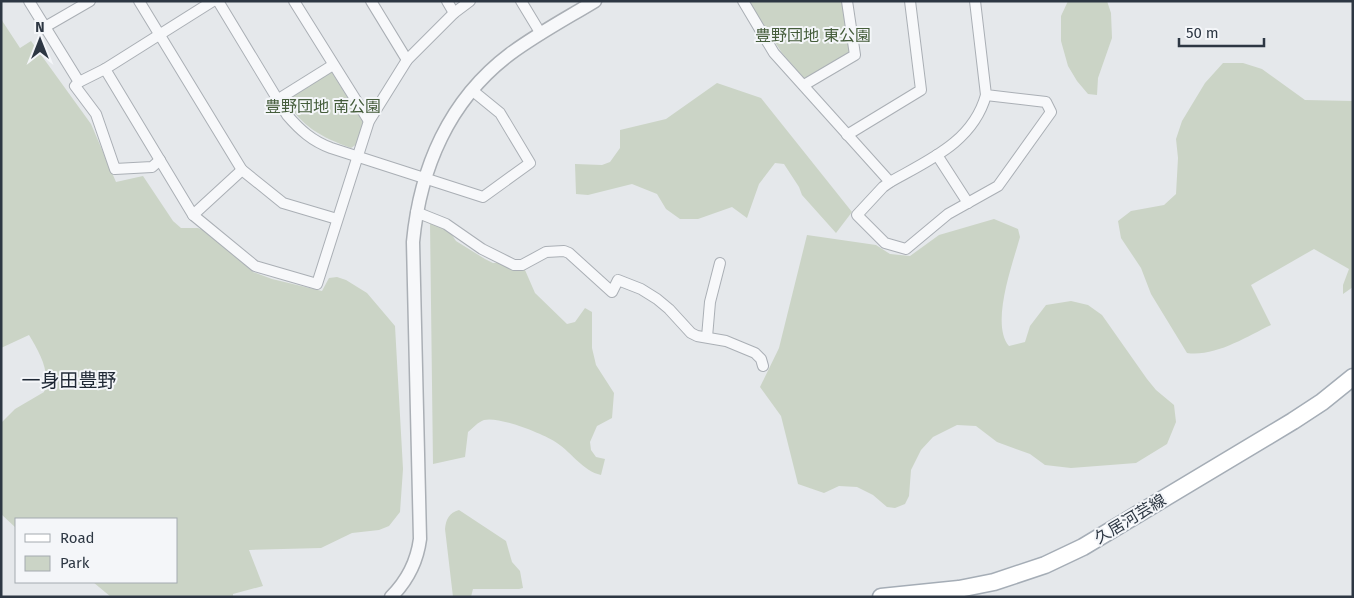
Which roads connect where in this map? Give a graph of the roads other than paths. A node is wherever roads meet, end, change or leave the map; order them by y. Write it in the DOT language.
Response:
graph roads {
  1 [pos="29,1"];
  2 [pos="90,1"];
  3 [pos="139,1"];
  4 [pos="213,1"];
  5 [pos="218,1"];
  6 [pos="294,1"];
  7 [pos="371,1"];
  8 [pos="447,1"];
  9 [pos="470,1"];
  10 [pos="521,1"];
  11 [pos="595,1"];
  12 [pos="743,1"];
  13 [pos="910,1"];
  14 [pos="975,1"];
  15 [pos="850,2"];
  16 [pos="454,13"];
  17 [pos="45,27"];
  18 [pos="541,34"];
  19 [pos="160,35"];
  20 [pos="407,60"];
  21 [pos="333,65"];
  22 [pos="105,69"];
  23 [pos="79,82"];
  24 [pos="804,85"];
  25 [pos="472,91"];
  26 [pos="986,95"];
  27 [pos="277,100"];
  28 [pos="369,121"];
  29 [pos="847,135"];
  30 [pos="937,155"];
  31 [pos="358,157"];
  32 [pos="160,160"];
  33 [pos="242,170"];
  34 [pos="425,178"];
  35 [pos="890,182"];
  36 [pos="968,203"];
  37 [pos="416,212"];
  38 [pos="193,215"];
  39 [pos="337,219"];
  40 [pos="720,263"];
  41 [pos="707,337"];
  42 [pos="763,366"];
  43 [pos="1353,377"];
  44 [pos="391,597"];
  45 [pos="881,597"];
  1 -- 17 [label="street"];
  2 -- 17 [label="street"];
  3 -- 19 [label="street"];
  4 -- 19 [label="street"];
  5 -- 27 [label="street"];
  6 -- 21 [label="street"];
  7 -- 20 [label="street"];
  8 -- 16 [label="street"];
  9 -- 16 [label="street"];
  10 -- 18 [label="street"];
  11 -- 18 [label="street"];
  12 -- 24 [label="street"];
  13 -- 29 [label="street"];
  14 -- 26 [label="street"];
  15 -- 24 [label="street"];
  16 -- 20 [label="street"];
  17 -- 23 [label="street"];
  18 -- 25 [label="street"];
  19 -- 22 [label="street"];
  19 -- 33 [label="street"];
  20 -- 28 [label="street"];
  21 -- 27 [label="street"];
  21 -- 28 [label="street"];
  22 -- 23 [label="street"];
  22 -- 32 [label="street"];
  23 -- 32 [label="street"];
  24 -- 29 [label="street"];
  25 -- 34 [label="street"];
  25 -- 34 [label="street"];
  26 -- 30 [label="street"];
  26 -- 36 [label="street"];
  27 -- 31 [label="street"];
  28 -- 31 [label="street"];
  29 -- 35 [label="street"];
  30 -- 35 [label="street"];
  30 -- 36 [label="street"];
  31 -- 34 [label="street"];
  31 -- 39 [label="street"];
  32 -- 38 [label="street"];
  33 -- 38 [label="street"];
  33 -- 39 [label="street"];
  34 -- 37 [label="street"];
  35 -- 36 [label="street"];
  37 -- 41 [label="street"];
  37 -- 44 [label="street"];
  38 -- 39 [label="street"];
  40 -- 41 [label="street"];
  41 -- 42 [label="street"];
  43 -- 45 [label="main road, 久居河芸線"];
}
